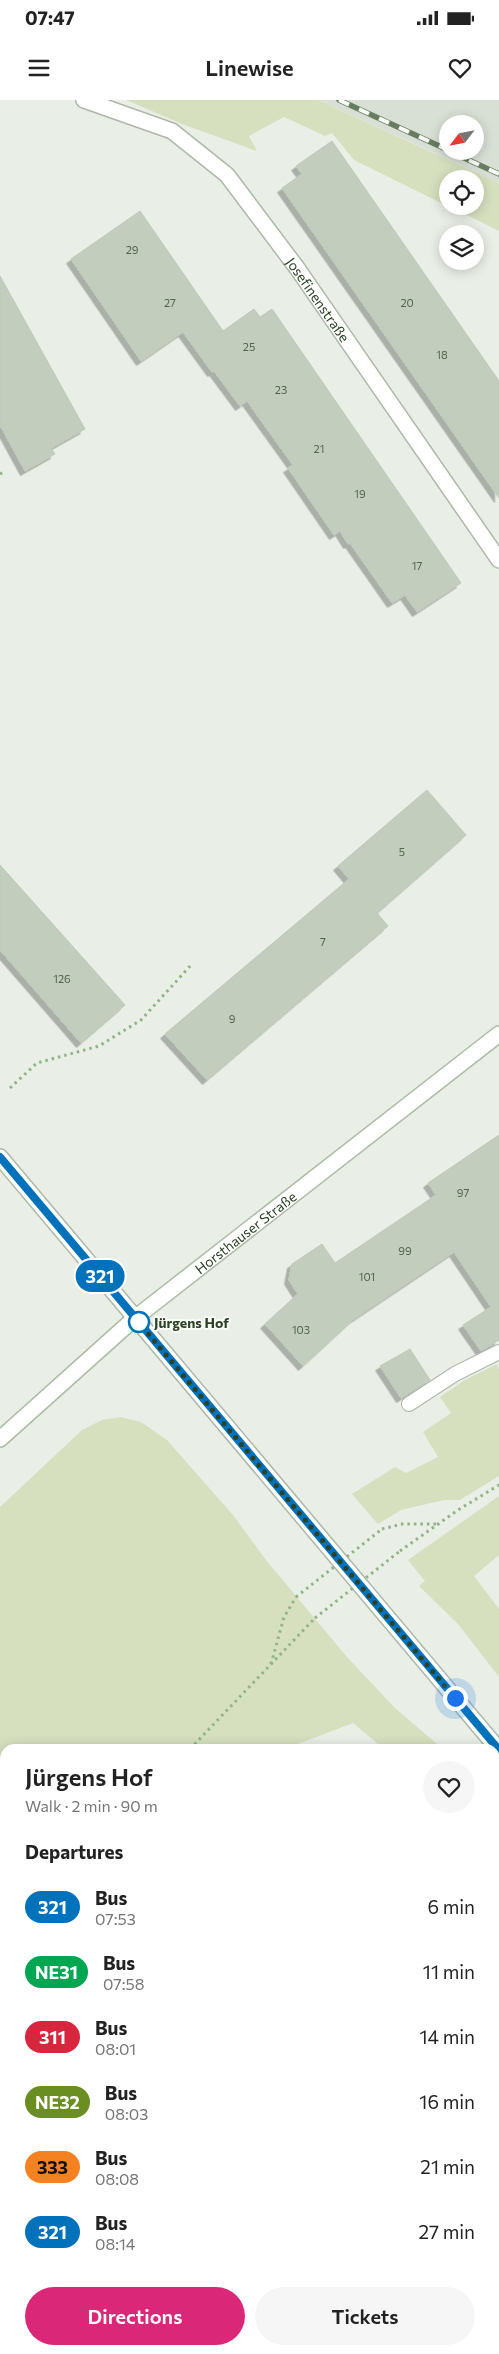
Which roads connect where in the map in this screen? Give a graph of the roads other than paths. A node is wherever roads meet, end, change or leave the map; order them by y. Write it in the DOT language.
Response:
graph roads {
  1 [pos="84,100"];
  2 [pos="499,560"];
  3 [pos="499,1034"];
  4 [pos="0,1157"];
  5 [pos="135,1318"];
  6 [pos="499,1352"];
  7 [pos="408,1404"];
  8 [pos="0,1439"];
  9 [pos="494,1744"];
  1 -- 2 [label="street, Josefinenstraße"];
  3 -- 5 [label="street, Horsthauser Straße"];
  4 -- 5 [label="street"];
  5 -- 8 [label="street, Horsthauser Straße"];
  5 -- 9 [label="street"];
  6 -- 7 [label="lane"];
}
